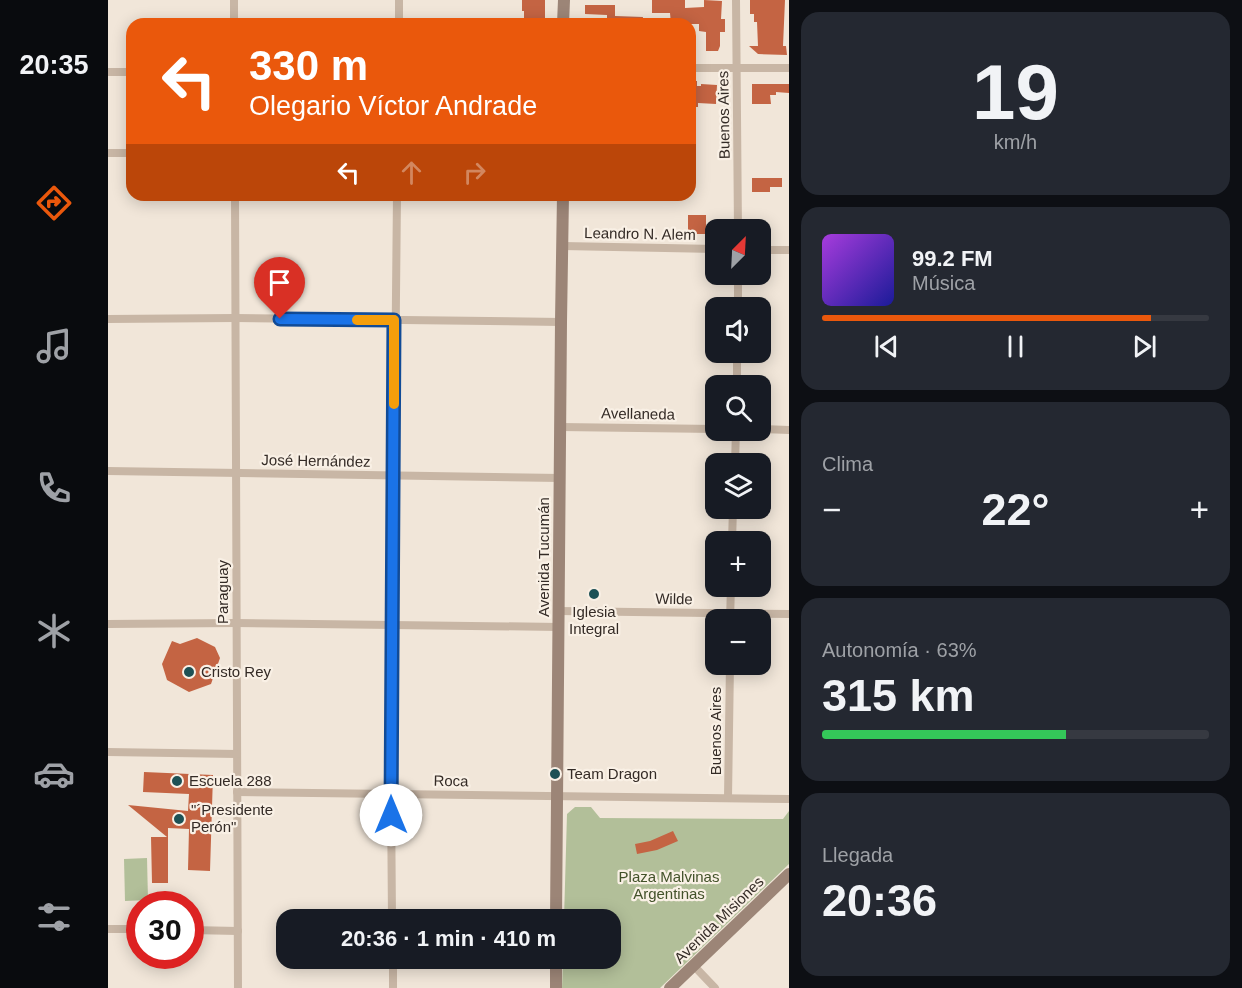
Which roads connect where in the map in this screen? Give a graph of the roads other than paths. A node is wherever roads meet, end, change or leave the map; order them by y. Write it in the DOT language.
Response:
graph roads {
  1 [pos="234,0"];
  2 [pos="399,0"];
  3 [pos="564,0"];
  4 [pos="736,0"];
  5 [pos="234,18"];
  6 [pos="399,18"];
  7 [pos="563,18"];
  8 [pos="696,68"];
  9 [pos="736,68"];
  10 [pos="789,68"];
  11 [pos="108,72"];
  12 [pos="126,72"];
  13 [pos="108,153"];
  14 [pos="126,153"];
  15 [pos="235,201"];
  16 [pos="397,201"];
  17 [pos="563,201"];
  18 [pos="738,219"];
  19 [pos="563,246"];
  20 [pos="705,249"];
  21 [pos="771,250"];
  22 [pos="789,250"];
  23 [pos="235,318"];
  24 [pos="108,319"];
  25 [pos="394,320"];
  26 [pos="561,322"];
  27 [pos="560,426"];
  28 [pos="705,429"];
  29 [pos="771,429"];
  30 [pos="789,430"];
  31 [pos="108,471"];
  32 [pos="236,474"];
  33 [pos="393,476"];
  34 [pos="560,478"];
  35 [pos="559,611"];
  36 [pos="789,614"];
  37 [pos="705,615"];
  38 [pos="771,615"];
  39 [pos="236,623"];
  40 [pos="108,624"];
  41 [pos="392,625"];
  42 [pos="559,627"];
  43 [pos="729,675"];
  44 [pos="108,752"];
  45 [pos="237,754"];
  46 [pos="237,792"];
  47 [pos="391,794"];
  48 [pos="557,796"];
  49 [pos="729,798"];
  50 [pos="789,799"];
  51 [pos="789,874"];
  52 [pos="392,909"];
  53 [pos="556,909"];
  54 [pos="108,929"];
  55 [pos="126,929"];
  56 [pos="204,930"];
  57 [pos="238,931"];
  58 [pos="694,966"];
  59 [pos="393,969"];
  60 [pos="556,969"];
  61 [pos="238,988"];
  62 [pos="393,988"];
  63 [pos="556,988"];
  64 [pos="670,988"];
  65 [pos="715,988"];
  1 -- 5 [label="street"];
  2 -- 6 [label="street"];
  3 -- 7 [label="main road"];
  4 -- 9 [label="street, Buenos Aires"];
  8 -- 9 [label="street"];
  9 -- 10 [label="street"];
  9 -- 18 [label="street, Buenos Aires"];
  11 -- 12 [label="street"];
  13 -- 14 [label="street"];
  15 -- 23 [label="street, Paraguay"];
  16 -- 25 [label="street"];
  17 -- 19 [label="main road, Avenida Tucumán"];
  19 -- 20 [label="street, Leandro N. Alem"];
  19 -- 26 [label="main road, Avenida Tucumán"];
  21 -- 22 [label="street"];
  23 -- 24 [label="street"];
  23 -- 25 [label="street"];
  23 -- 32 [label="street, Paraguay"];
  25 -- 26 [label="street"];
  25 -- 33 [label="street"];
  26 -- 27 [label="main road, Avenida Tucumán"];
  27 -- 28 [label="street, Avellaneda"];
  27 -- 34 [label="main road, Avenida Tucumán"];
  29 -- 30 [label="street"];
  31 -- 32 [label="street, José Hernández"];
  32 -- 33 [label="street, José Hernández"];
  32 -- 39 [label="street, Paraguay"];
  33 -- 34 [label="street, José Hernández"];
  33 -- 41 [label="street"];
  34 -- 35 [label="main road, Avenida Tucumán"];
  35 -- 37 [label="street, Wilde"];
  35 -- 42 [label="main road, Avenida Tucumán"];
  36 -- 38 [label="street, Wilde"];
  39 -- 40 [label="street"];
  39 -- 41 [label="street"];
  39 -- 45 [label="street, Paraguay"];
  41 -- 42 [label="street"];
  41 -- 47 [label="street"];
  42 -- 48 [label="main road, Avenida Tucumán"];
  43 -- 49 [label="street, Buenos Aires"];
  44 -- 45 [label="street"];
  45 -- 46 [label="street, Paraguay"];
  46 -- 47 [label="street, Roca"];
  46 -- 57 [label="street, Paraguay"];
  47 -- 48 [label="street, Roca"];
  47 -- 52 [label="street"];
  48 -- 49 [label="street, Roca"];
  48 -- 53 [label="main road, Avenida Tucumán"];
  49 -- 50 [label="street, Roca"];
  51 -- 58 [label="main road, Avenida Misiones"];
  54 -- 55 [label="street"];
  56 -- 57 [label="street"];
  57 -- 61 [label="street, Paraguay"];
  58 -- 64 [label="main road, Avenida Misiones"];
  58 -- 65 [label="street"];
  59 -- 62 [label="street"];
  60 -- 63 [label="main road"];
}
